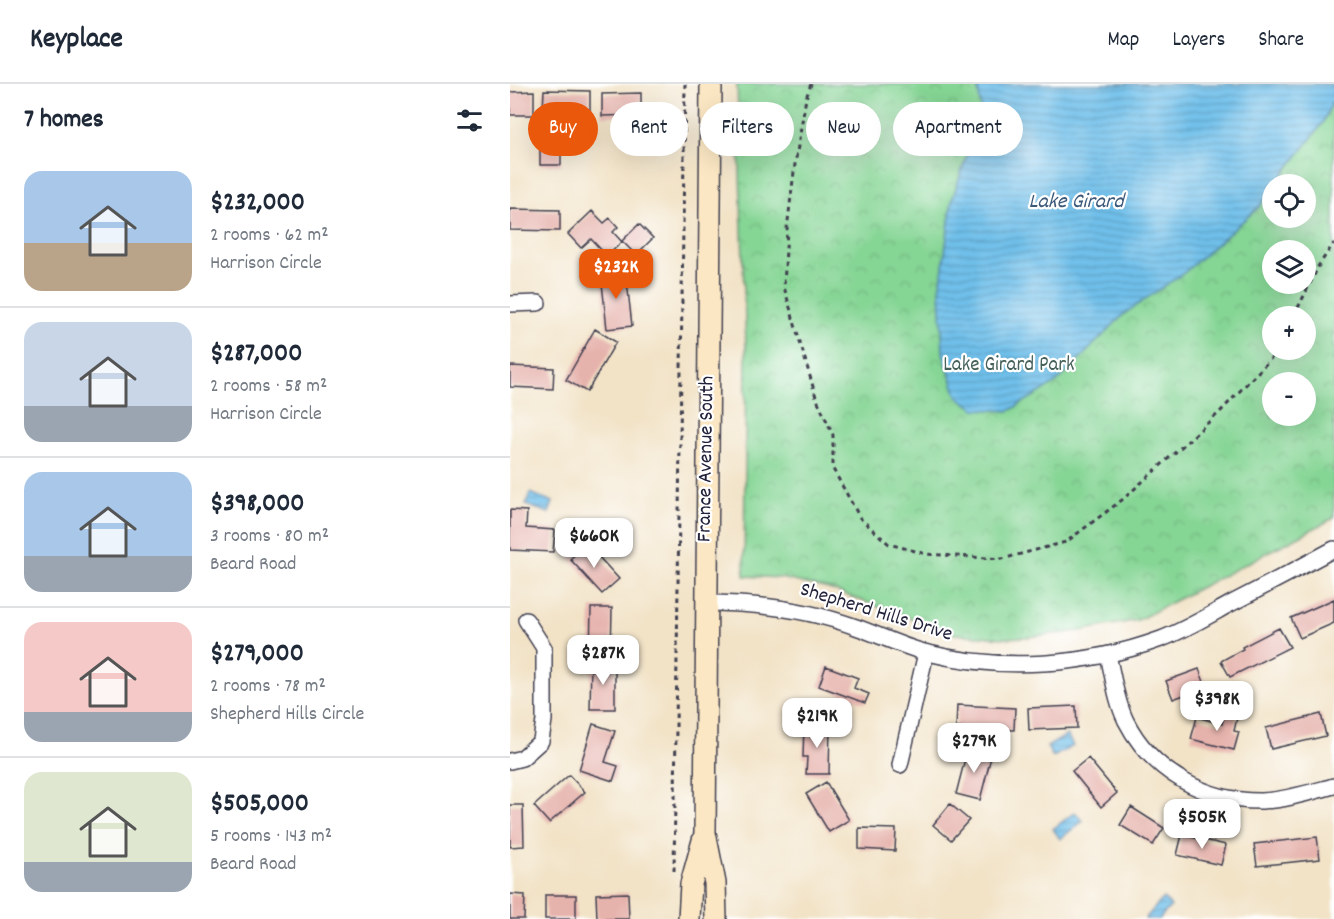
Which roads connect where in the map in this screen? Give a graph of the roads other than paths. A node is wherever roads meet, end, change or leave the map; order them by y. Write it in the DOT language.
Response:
graph roads {
  1 [pos="711,84"];
  2 [pos="538,303"];
  3 [pos="510,304"];
  4 [pos="1334,549"];
  5 [pos="705,603"];
  6 [pos="526,620"];
  7 [pos="926,653"];
  8 [pos="1108,655"];
  9 [pos="510,761"];
  10 [pos="900,765"];
  11 [pos="1334,786"];
  12 [pos="705,833"];
  13 [pos="689,919"];
  14 [pos="716,919"];
  1 -- 5 [label="main road, France Avenue South"];
  2 -- 3 [label="street"];
  4 -- 8 [label="street, Shepherd Hills Drive"];
  5 -- 7 [label="street, Shepherd Hills Drive"];
  5 -- 12 [label="main road, France Avenue South"];
  6 -- 9 [label="street"];
  7 -- 8 [label="street, Shepherd Hills Drive"];
  7 -- 10 [label="street"];
  8 -- 11 [label="street"];
  12 -- 13 [label="main road, France Avenue South"];
  12 -- 14 [label="main road, France Avenue South"];
}
